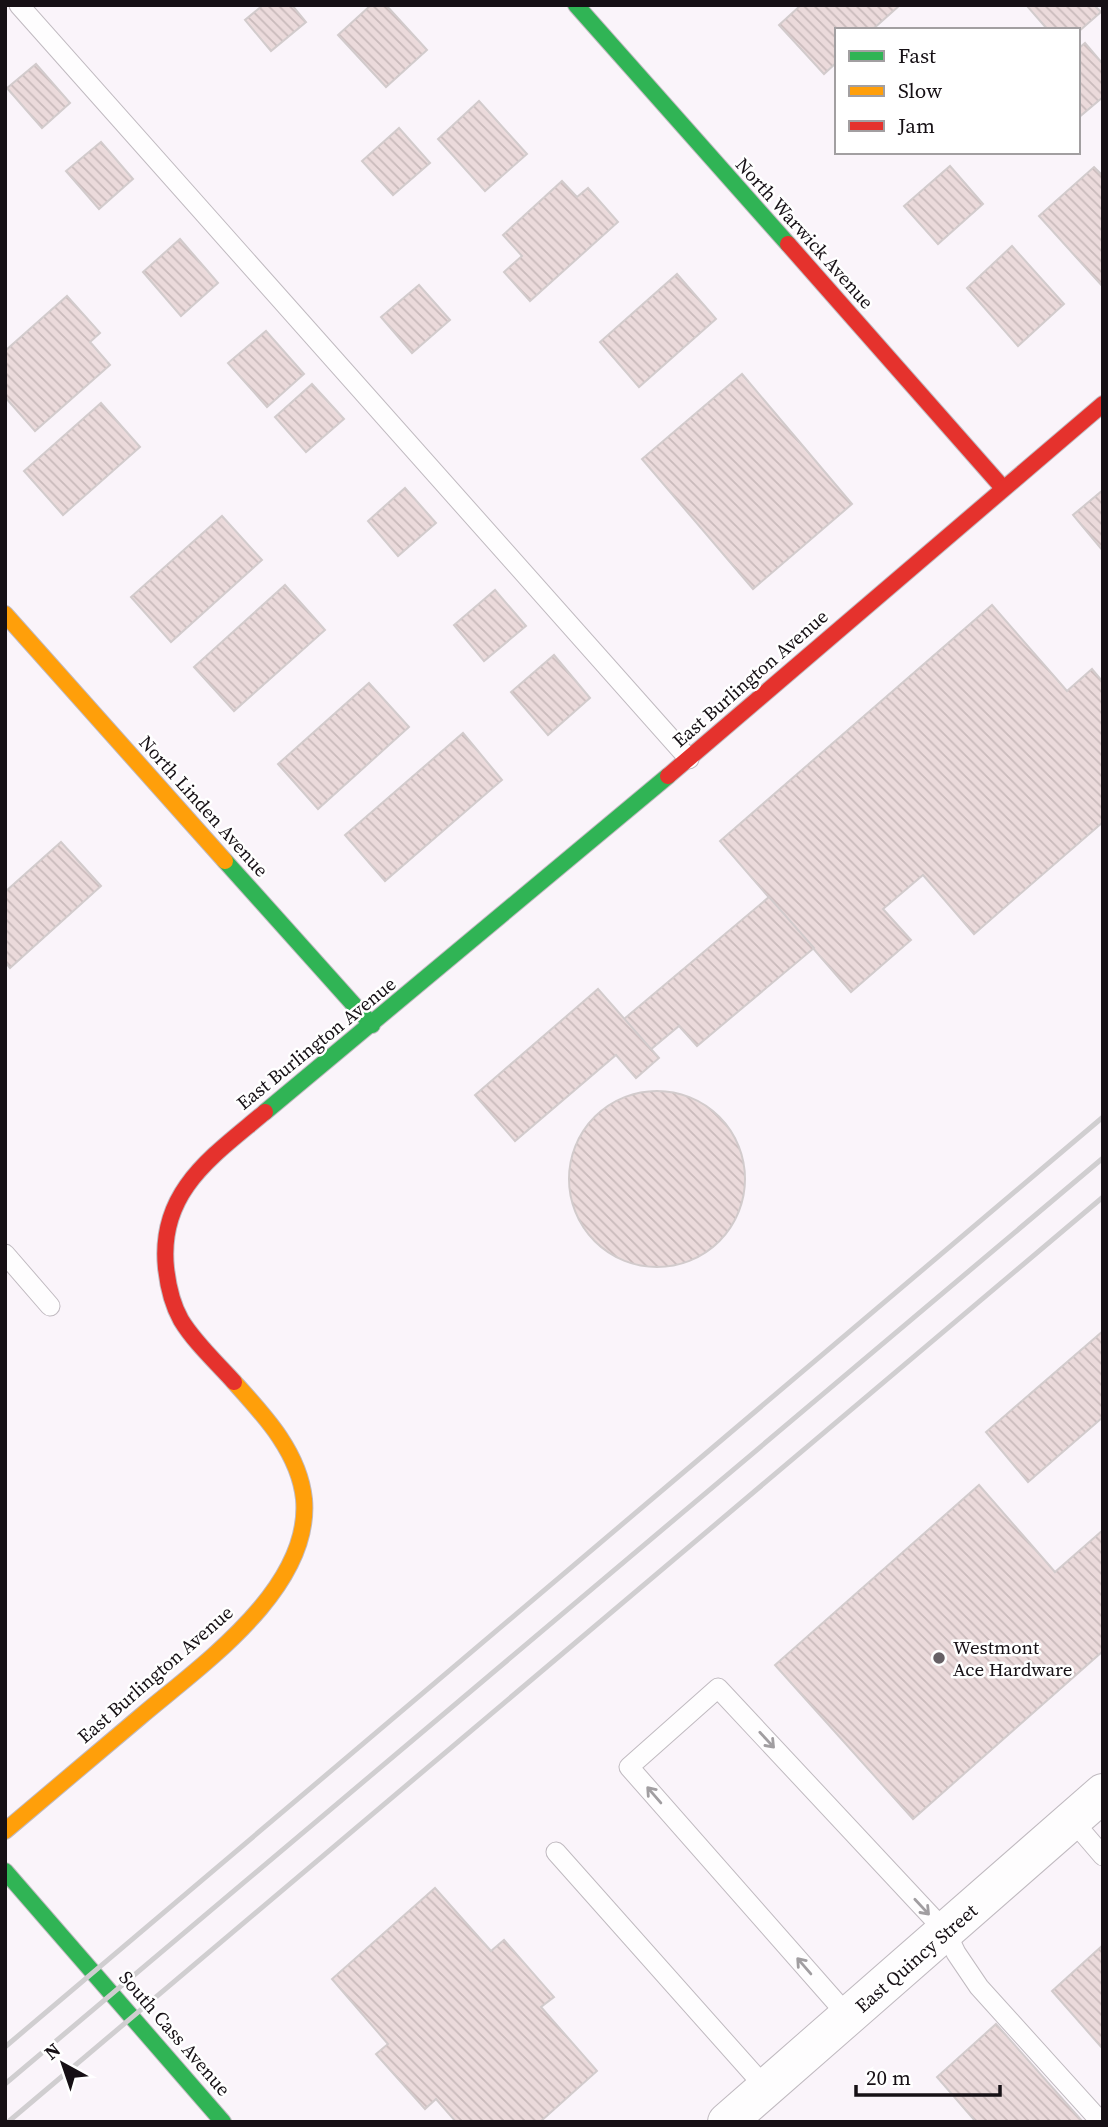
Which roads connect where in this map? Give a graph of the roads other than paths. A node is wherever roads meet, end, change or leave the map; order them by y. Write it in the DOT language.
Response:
graph roads {
  1 [pos="19,5"];
  2 [pos="576,5"];
  3 [pos="1103,404"];
  4 [pos="1003,488"];
  5 [pos="5,614"];
  6 [pos="689,759"];
  7 [pos="372,1025"];
  8 [pos="5,1254"];
  9 [pos="50,1306"];
  10 [pos="1103,1793"];
  11 [pos="1072,1820"];
  12 [pos="5,1831"];
  13 [pos="556,1852"];
  14 [pos="1103,1856"];
  15 [pos="5,1871"];
  16 [pos="946,1932"];
  17 [pos="849,2017"];
  18 [pos="765,2087"];
  19 [pos="223,2122"];
  20 [pos="727,2122"];
  21 [pos="1101,2122"];
  1 -- 6 [label="lane"];
  2 -- 4 [label="street, North Warwick Avenue"];
  3 -- 4 [label="street, East Burlington Avenue"];
  4 -- 6 [label="street, East Burlington Avenue"];
  5 -- 7 [label="street, North Linden Avenue"];
  6 -- 7 [label="street, East Burlington Avenue"];
  7 -- 12 [label="street, East Burlington Avenue"];
  8 -- 9 [label="lane"];
  10 -- 11 [label="street, East Quincy Street"];
  11 -- 14 [label="lane"];
  11 -- 16 [label="street, East Quincy Street"];
  13 -- 18 [label="lane"];
  15 -- 19 [label="street, South Cass Avenue"];
  16 -- 17 [label="street, East Quincy Street"];
  17 -- 16 [label="lane, one-way"];
  16 -- 21 [label="lane"];
  17 -- 18 [label="street, East Quincy Street"];
  18 -- 20 [label="street, East Quincy Street"];
}
